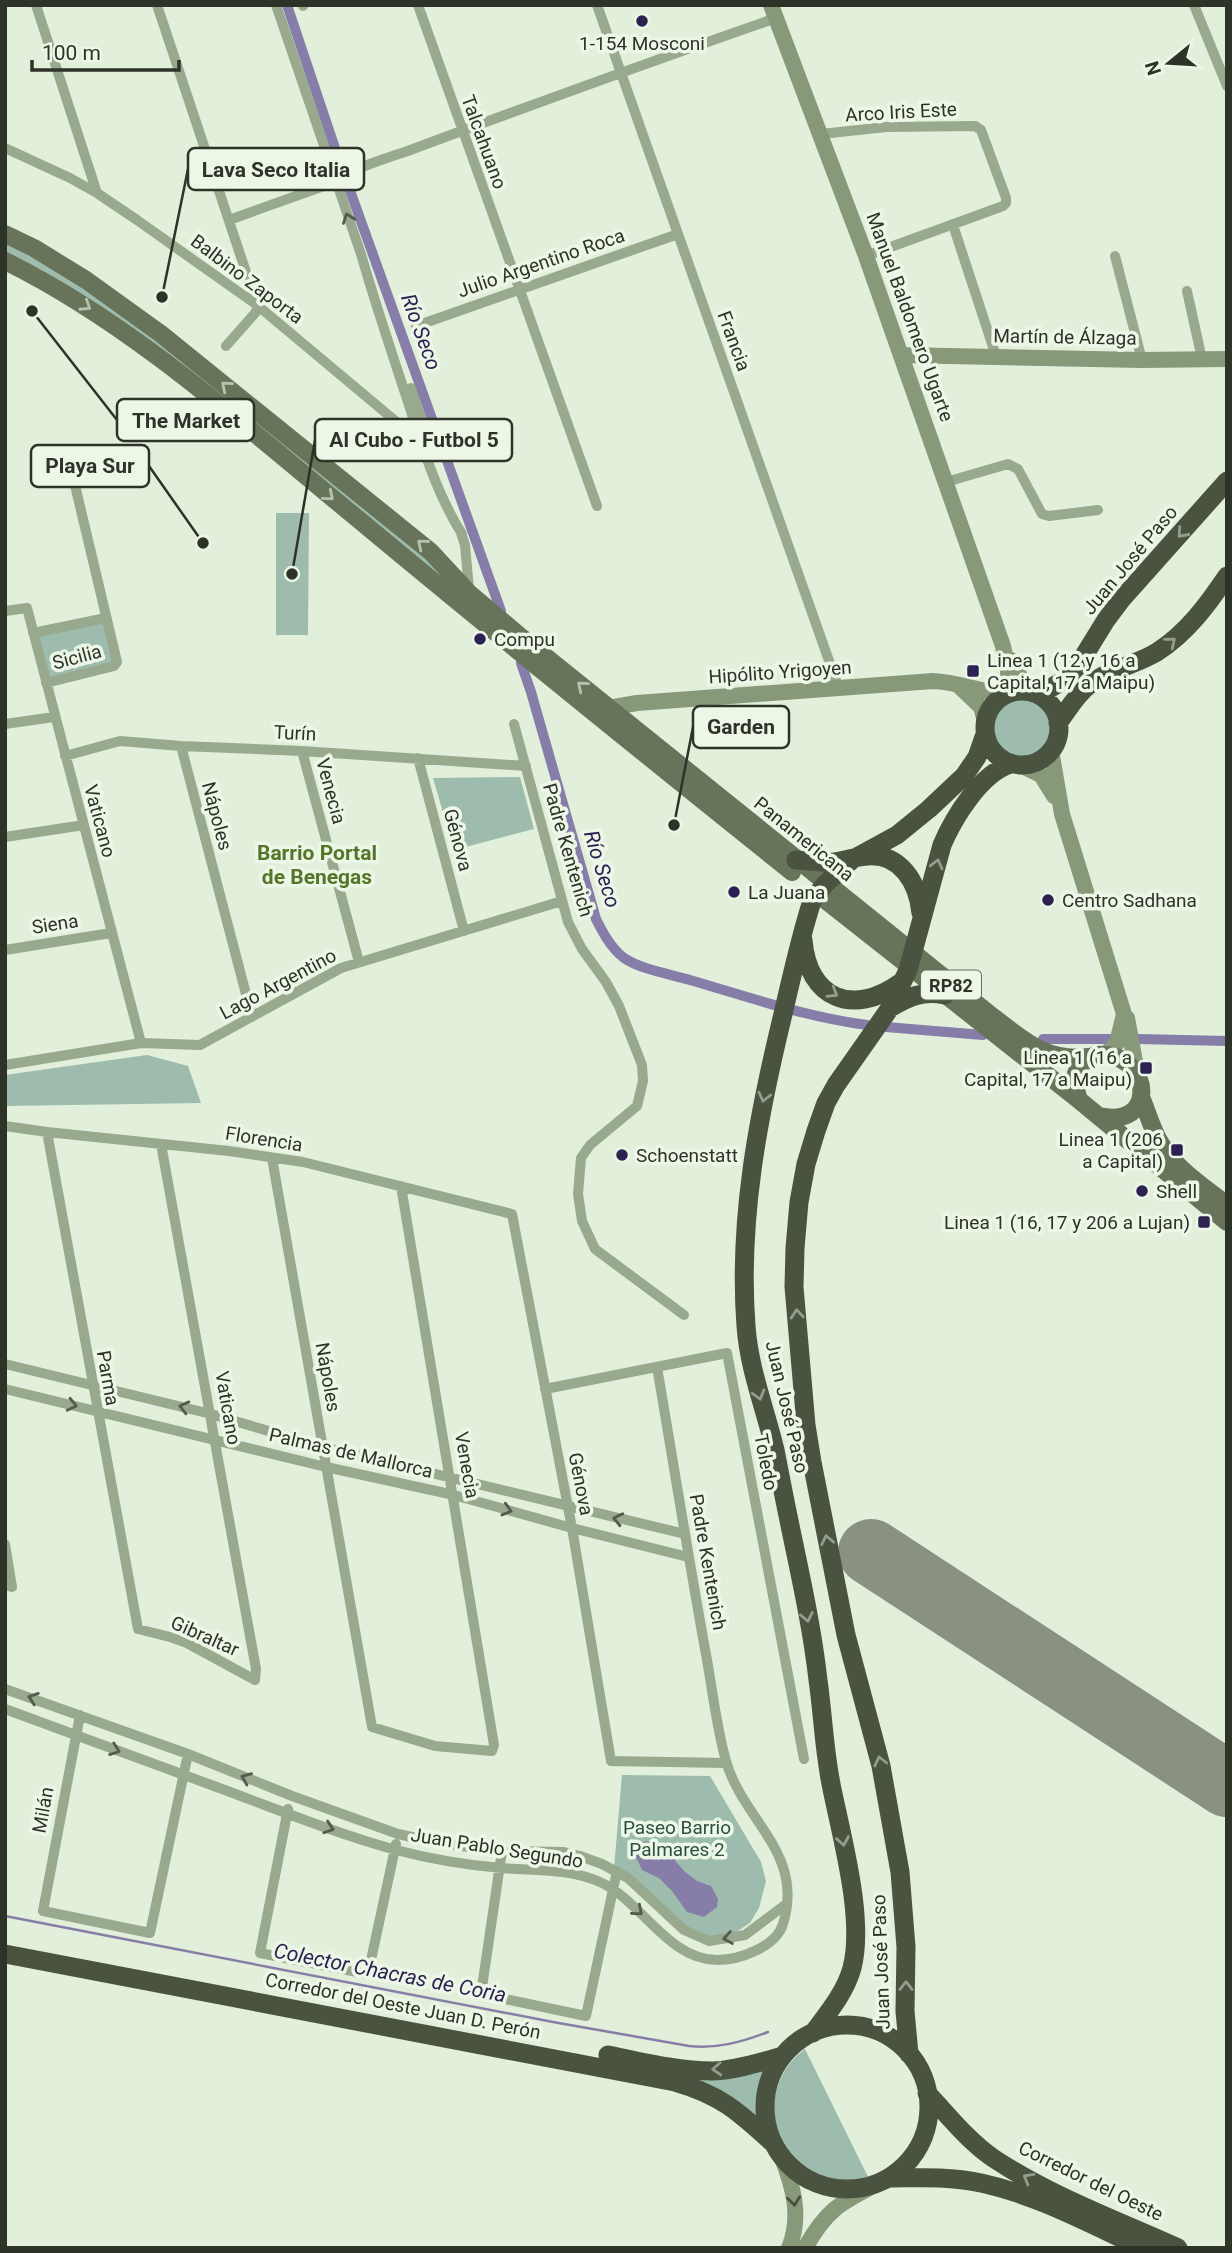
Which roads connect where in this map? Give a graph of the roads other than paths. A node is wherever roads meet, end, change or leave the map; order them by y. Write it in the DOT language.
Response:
graph roads {
  1 [pos="36,5"];
  2 [pos="157,5"];
  3 [pos="276,5"];
  4 [pos="418,5"];
  5 [pos="597,5"];
  6 [pos="1194,5"];
  7 [pos="774,11"];
  8 [pos="621,72"];
  9 [pos="1227,86"];
  10 [pos="461,131"];
  11 [pos="821,134"];
  12 [pos="5,148"];
  13 [pos="341,177"];
  14 [pos="97,192"];
  15 [pos="229,220"];
  16 [pos="953,225"];
  17 [pos="5,234"];
  18 [pos="678,234"];
  19 [pos="361,254"];
  20 [pos="866,256"];
  21 [pos="1115,256"];
  22 [pos="5,261"];
  23 [pos="57,261"];
  24 [pos="46,282"];
  25 [pos="520,290"];
  26 [pos="1187,291"];
  27 [pos="257,305"];
  28 [pos="416,326"];
  29 [pos="226,346"];
  30 [pos="901,355"];
  31 [pos="996,356"];
  32 [pos="1202,359"];
  33 [pos="1227,359"];
  34 [pos="1142,360"];
  35 [pos="247,403"];
  36 [pos="235,419"];
  37 [pos="419,437"];
  38 [pos="74,481"];
  39 [pos="1227,481"];
  40 [pos="946,482"];
  41 [pos="597,506"];
  42 [pos="1098,510"];
  43 [pos="462,534"];
  44 [pos="1227,576"];
  45 [pos="470,593"];
  46 [pos="5,611"];
  47 [pos="106,618"];
  48 [pos="497,623"];
  49 [pos="33,633"];
  50 [pos="1003,646"];
  51 [pos="520,647"];
  52 [pos="46,683"];
  53 [pos="955,684"];
  54 [pos="839,689"];
  55 [pos="1007,694"];
  56 [pos="1036,694"];
  57 [pos="608,708"];
  58 [pos="54,717"];
  59 [pos="1058,723"];
  60 [pos="5,724"];
  61 [pos="514,724"];
  62 [pos="985,727"];
  63 [pos="181,746"];
  64 [pos="1051,750"];
  65 [pos="302,751"];
  66 [pos="65,756"];
  67 [pos="418,758"];
  68 [pos="1016,764"];
  69 [pos="526,766"];
  70 [pos="1062,814"];
  71 [pos="84,825"];
  72 [pos="5,837"];
  73 [pos="853,859"];
  74 [pos="796,860"];
  75 [pos="821,888"];
  76 [pos="562,901"];
  77 [pos="922,921"];
  78 [pos="464,932"];
  79 [pos="111,933"];
  80 [pos="802,936"];
  81 [pos="5,950"];
  82 [pos="359,961"];
  83 [pos="908,968"];
  84 [pos="945,995"];
  85 [pos="1121,1003"];
  86 [pos="890,1008"];
  87 [pos="252,1017"];
  88 [pos="141,1044"];
  89 [pos="1097,1056"];
  90 [pos="5,1065"];
  91 [pos="1138,1078"];
  92 [pos="1141,1097"];
  93 [pos="1079,1100"];
  94 [pos="1099,1116"];
  95 [pos="5,1126"];
  96 [pos="47,1132"];
  97 [pos="161,1144"];
  98 [pos="272,1158"];
  99 [pos="401,1186"];
  100 [pos="1227,1205"];
  101 [pos="512,1214"];
  102 [pos="1227,1222"];
  103 [pos="684,1315"];
  104 [pos="5,1364"];
  105 [pos="657,1367"];
  106 [pos="91,1384"];
  107 [pos="5,1389"];
  108 [pos="545,1389"];
  109 [pos="96,1410"];
  110 [pos="211,1414"];
  111 [pos="216,1439"];
  112 [pos="323,1447"];
  113 [pos="326,1467"];
  114 [pos="451,1478"];
  115 [pos="454,1494"];
  116 [pos="568,1507"];
  117 [pos="572,1528"];
  118 [pos="685,1534"];
  119 [pos="5,1544"];
  120 [pos="688,1558"];
  121 [pos="9,1586"];
  122 [pos="138,1629"];
  123 [pos="256,1680"];
  124 [pos="5,1689"];
  125 [pos="5,1709"];
  126 [pos="80,1715"];
  127 [pos="74,1735"];
  128 [pos="492,1751"];
  129 [pos="188,1754"];
  130 [pos="804,1759"];
  131 [pos="726,1763"];
  132 [pos="182,1774"];
  133 [pos="292,1796"];
  134 [pos="287,1813"];
  135 [pos="398,1834"];
  136 [pos="394,1850"];
  137 [pos="502,1851"];
  138 [pos="501,1868"];
  139 [pos="617,1871"];
  140 [pos="613,1890"];
  141 [pos="785,1905"];
  142 [pos="5,1941"];
  143 [pos="5,1954"];
  144 [pos="813,2033"];
  145 [pos="909,2054"];
  146 [pos="783,2056"];
  147 [pos="927,2093"];
  148 [pos="778,2149"];
  149 [pos="884,2180"];
  150 [pos="789,2248"];
  151 [pos="805,2248"];
  152 [pos="1142,2248"];
  153 [pos="1178,2248"];
  1 -- 14 [label="street"];
  2 -- 15 [label="street"];
  3 -- 13 [label="street"];
  4 -- 10 [label="street, Talcahuano"];
  5 -- 8 [label="street, Francia"];
  6 -- 9 [label="street"];
  7 -- 8 [label="street"];
  7 -- 11 [label="street, Manuel Baldomero Ugarte"];
  8 -- 10 [label="street"];
  8 -- 18 [label="street, Francia"];
  10 -- 13 [label="street"];
  10 -- 25 [label="street, Talcahuano"];
  11 -- 16 [label="street, Arco Iris Este"];
  11 -- 20 [label="street, Manuel Baldomero Ugarte"];
  12 -- 14 [label="street, Balbino Zaporta"];
  13 -- 15 [label="street"];
  19 -- 13 [label="street, one-way"];
  14 -- 27 [label="street, Balbino Zaporta"];
  15 -- 27 [label="street"];
  16 -- 20 [label="street"];
  16 -- 31 [label="street"];
  17 -- 23 [label="main road"];
  18 -- 25 [label="street, Julio Argentino Roca"];
  18 -- 54 [label="street, Francia"];
  19 -- 37 [label="street"];
  19 -- 43 [label="street"];
  20 -- 30 [label="street, Manuel Baldomero Ugarte"];
  21 -- 34 [label="street"];
  22 -- 24 [label="main road"];
  23 -- 24 [label="main road"];
  35 -- 23 [label="main road, one-way"];
  24 -- 36 [label="main road, one-way"];
  25 -- 28 [label="street, Julio Argentino Roca"];
  25 -- 41 [label="street, Talcahuano"];
  26 -- 32 [label="street"];
  27 -- 29 [label="street"];
  27 -- 37 [label="street, Balbino Zaporta"];
  30 -- 31 [label="street, Martín de Álzaga"];
  30 -- 40 [label="street, Manuel Baldomero Ugarte"];
  31 -- 34 [label="street, Martín de Álzaga"];
  32 -- 33 [label="street, Martín de Álzaga"];
  32 -- 34 [label="street, Martín de Álzaga"];
  35 -- 36 [label="main road"];
  45 -- 35 [label="main road, one-way"];
  36 -- 48 [label="main road, one-way"];
  37 -- 43 [label="street"];
  38 -- 47 [label="street"];
  39 -- 56 [label="highway, Juan José Paso, one-way"];
  40 -- 42 [label="street"];
  40 -- 50 [label="street, Manuel Baldomero Ugarte"];
  43 -- 45 [label="street"];
  59 -- 44 [label="highway, one-way"];
  45 -- 48 [label="main road"];
  46 -- 49 [label="street, Vaticano"];
  47 -- 49 [label="street, Sicilia"];
  47 -- 52 [label="street, Sicilia"];
  48 -- 51 [label="main road"];
  49 -- 52 [label="street, Vaticano"];
  50 -- 55 [label="street, Manuel Baldomero Ugarte"];
  50 -- 56 [label="street, Manuel Baldomero Ugarte"];
  57 -- 51 [label="main road, Panamericana / RP82, one-way"];
  51 -- 75 [label="main road, Panamericana / RP82"];
  52 -- 58 [label="street, Vaticano"];
  53 -- 54 [label="street, Hipólito Yrigoyen"];
  53 -- 55 [label="street, Hipólito Yrigoyen"];
  53 -- 62 [label="street"];
  54 -- 57 [label="street, Hipólito Yrigoyen"];
  55 -- 56 [label="highway"];
  55 -- 62 [label="highway"];
  56 -- 59 [label="highway"];
  57 -- 74 [label="main road, Panamericana / RP82"];
  58 -- 60 [label="street"];
  58 -- 66 [label="street, Vaticano"];
  59 -- 64 [label="highway"];
  61 -- 69 [label="street, Padre Kentenich"];
  62 -- 68 [label="highway"];
  62 -- 73 [label="highway, Juan José Paso"];
  63 -- 65 [label="street, Turín"];
  63 -- 66 [label="street, Turín"];
  63 -- 87 [label="street, Nápoles"];
  64 -- 68 [label="highway"];
  64 -- 70 [label="street"];
  65 -- 67 [label="street, Turín"];
  65 -- 82 [label="street, Venecia"];
  66 -- 71 [label="street, Vaticano"];
  67 -- 69 [label="street, Turín"];
  67 -- 78 [label="street, Génova"];
  68 -- 70 [label="street"];
  77 -- 68 [label="highway, Juan José Paso, one-way"];
  69 -- 76 [label="street, Padre Kentenich"];
  70 -- 85 [label="street"];
  71 -- 72 [label="street"];
  71 -- 79 [label="street, Vaticano"];
  73 -- 74 [label="highway"];
  73 -- 75 [label="highway, Juan José Paso"];
  73 -- 77 [label="highway"];
  74 -- 75 [label="main road, Panamericana / RP82"];
  75 -- 80 [label="highway, Juan José Paso"];
  75 -- 83 [label="main road, Panamericana / RP82"];
  76 -- 78 [label="street, Lago Argentino"];
  76 -- 103 [label="street, Padre Kentenich"];
  77 -- 83 [label="highway, Juan José Paso"];
  78 -- 82 [label="street, Lago Argentino"];
  79 -- 81 [label="street, Siena"];
  79 -- 88 [label="street, Vaticano"];
  80 -- 83 [label="highway, one-way"];
  80 -- 144 [label="highway, Juan José Paso, one-way"];
  82 -- 87 [label="street, Lago Argentino"];
  83 -- 84 [label="main road, Panamericana / RP82"];
  83 -- 86 [label="highway, Juan José Paso"];
  83 -- 89 [label="main road, Panamericana / RP82"];
  84 -- 86 [label="highway"];
  84 -- 93 [label="main road, Panamericana / RP82"];
  85 -- 89 [label="street"];
  85 -- 91 [label="street"];
  145 -- 86 [label="highway, Juan José Paso, one-way"];
  87 -- 88 [label="street, Lago Argentino"];
  88 -- 90 [label="street, Lago Argentino"];
  89 -- 91 [label="main road, Panamericana / RP82"];
  89 -- 93 [label="main road"];
  91 -- 92 [label="main road"];
  92 -- 94 [label="main road"];
  92 -- 100 [label="main road"];
  93 -- 94 [label="main road, Panamericana / RP82"];
  94 -- 102 [label="main road, Panamericana / RP82"];
  95 -- 96 [label="street, Florencia"];
  96 -- 97 [label="street, Florencia"];
  96 -- 106 [label="street, Parma"];
  97 -- 98 [label="street, Florencia"];
  97 -- 110 [label="street, Vaticano"];
  98 -- 99 [label="street, Florencia"];
  98 -- 112 [label="street, Nápoles"];
  99 -- 101 [label="street, Florencia"];
  99 -- 114 [label="street, Venecia"];
  101 -- 108 [label="street, Génova"];
  104 -- 106 [label="street, Palmas de Mallorca"];
  105 -- 108 [label="street, Toledo"];
  105 -- 118 [label="street, Padre Kentenich"];
  105 -- 130 [label="street, Toledo"];
  106 -- 109 [label="street, Parma"];
  110 -- 106 [label="street, Palmas de Mallorca, one-way"];
  107 -- 109 [label="street, Palmas de Mallorca, one-way"];
  108 -- 116 [label="street, Génova"];
  109 -- 111 [label="street, Palmas de Mallorca"];
  109 -- 122 [label="street, Parma"];
  110 -- 111 [label="street, Vaticano"];
  110 -- 112 [label="street, Palmas de Mallorca"];
  111 -- 113 [label="street, Palmas de Mallorca"];
  111 -- 123 [label="street, Vaticano"];
  112 -- 113 [label="street, Nápoles"];
  112 -- 114 [label="street, Palmas de Mallorca"];
  113 -- 115 [label="street, Palmas de Mallorca"];
  113 -- 128 [label="street, Nápoles"];
  114 -- 115 [label="street, Venecia"];
  114 -- 116 [label="street, Palmas de Mallorca"];
  115 -- 117 [label="street, Palmas de Mallorca, one-way"];
  115 -- 128 [label="street, Venecia"];
  116 -- 117 [label="street, Génova"];
  118 -- 116 [label="street, Palmas de Mallorca, one-way"];
  117 -- 120 [label="street, Palmas de Mallorca"];
  117 -- 131 [label="street, Génova"];
  118 -- 120 [label="street, Padre Kentenich"];
  119 -- 121 [label="street"];
  120 -- 131 [label="street, Padre Kentenich"];
  122 -- 123 [label="street, Gibraltar"];
  126 -- 124 [label="street, Juan Pablo Segundo, one-way"];
  125 -- 127 [label="street, Juan Pablo Segundo"];
  126 -- 127 [label="street, Milán"];
  126 -- 129 [label="street, Juan Pablo Segundo"];
  127 -- 132 [label="street, Juan Pablo Segundo, one-way"];
  127 -- 132 [label="street, Milán"];
  129 -- 132 [label="street"];
  133 -- 129 [label="street, Juan Pablo Segundo, one-way"];
  131 -- 141 [label="street, Juan Pablo Segundo"];
  132 -- 134 [label="street, Juan Pablo Segundo"];
  133 -- 134 [label="street"];
  133 -- 135 [label="street, Juan Pablo Segundo"];
  134 -- 136 [label="street, Juan Pablo Segundo, one-way"];
  134 -- 136 [label="street"];
  135 -- 136 [label="street"];
  135 -- 137 [label="street, Juan Pablo Segundo"];
  136 -- 138 [label="street, Juan Pablo Segundo"];
  137 -- 138 [label="street"];
  137 -- 139 [label="street, Juan Pablo Segundo"];
  138 -- 140 [label="street, Juan Pablo Segundo"];
  138 -- 140 [label="street"];
  139 -- 140 [label="street"];
  141 -- 139 [label="street, Juan Pablo Segundo, one-way"];
  140 -- 141 [label="street, Juan Pablo Segundo, one-way"];
  146 -- 142 [label="highway, Corredor del Oeste Juan D. Perón, one-way"];
  143 -- 148 [label="highway, Corredor del Oeste Juan D. Perón"];
  144 -- 145 [label="highway"];
  144 -- 146 [label="highway"];
  145 -- 147 [label="highway"];
  146 -- 148 [label="highway"];
  147 -- 149 [label="highway"];
  153 -- 147 [label="highway, Corredor del Oeste, one-way"];
  148 -- 149 [label="highway"];
  148 -- 150 [label="street, one-way"];
  149 -- 151 [label="street"];
  149 -- 152 [label="highway, Corredor del Oeste"];
}
